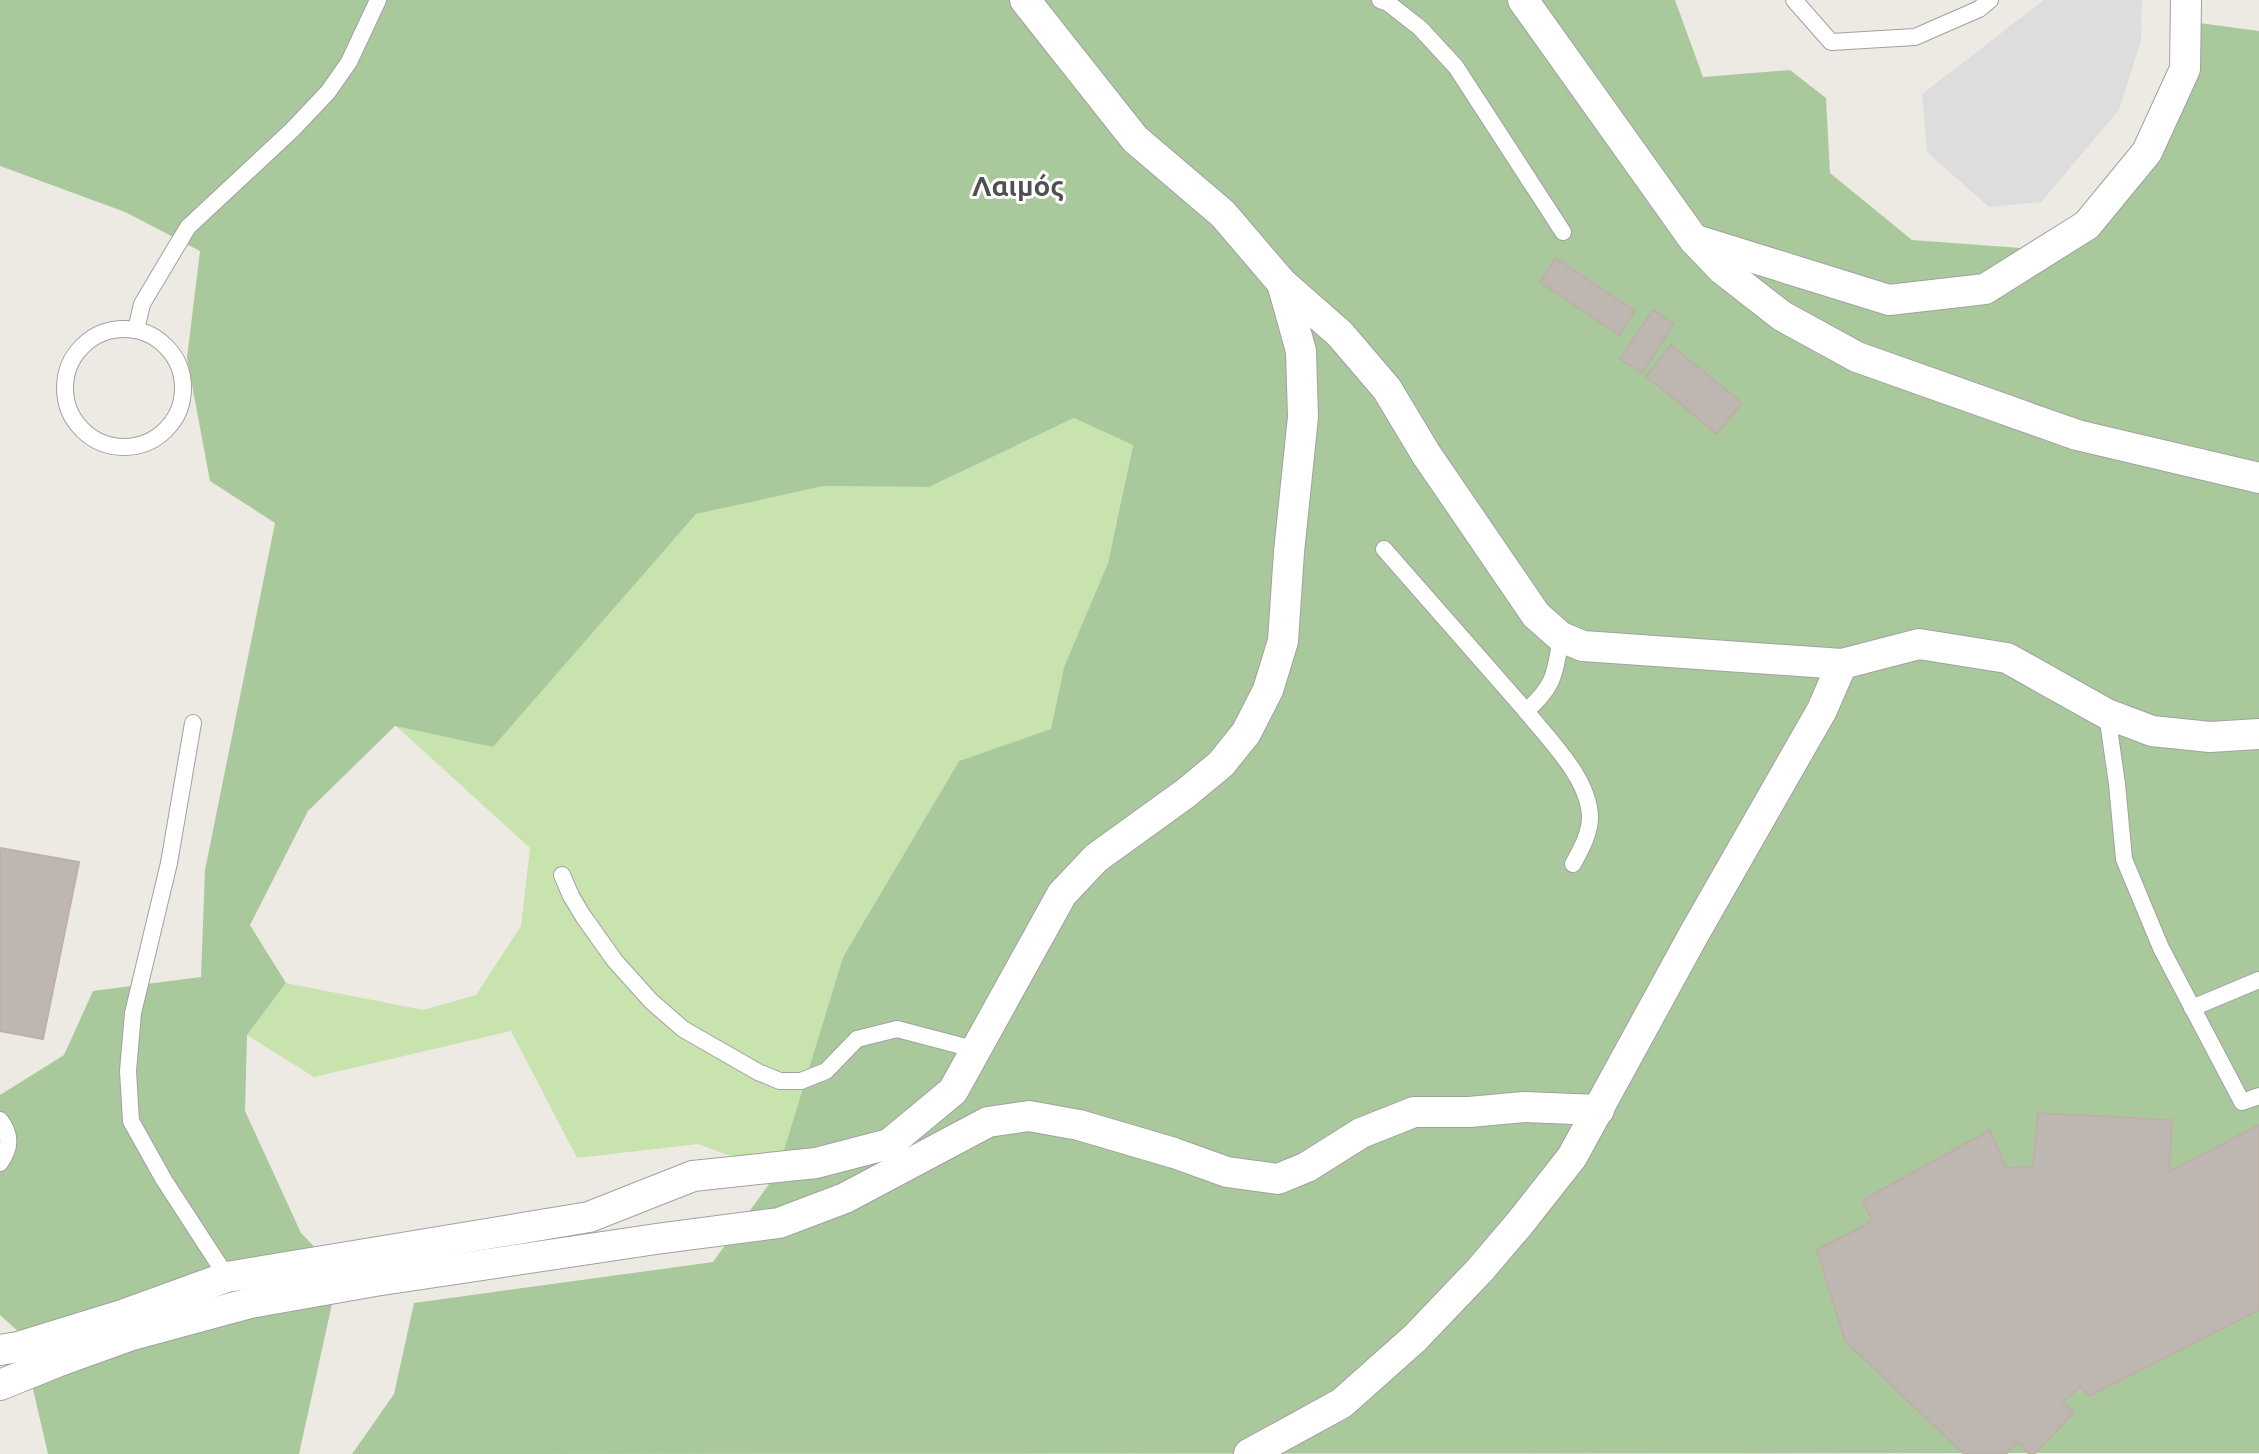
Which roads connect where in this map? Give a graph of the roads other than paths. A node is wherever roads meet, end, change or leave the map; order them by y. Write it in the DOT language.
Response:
graph roads {
  1 [pos="378,0"];
  2 [pos="1025,0"];
  3 [pos="1380,0"];
  4 [pos="1523,0"];
  5 [pos="1794,0"];
  6 [pos="1990,0"];
  7 [pos="2186,0"];
  8 [pos="1563,232"];
  9 [pos="1694,240"];
  10 [pos="1282,283"];
  11 [pos="136,330"];
  12 [pos="2259,478"];
  13 [pos="1384,549"];
  14 [pos="1561,637"];
  15 [pos="1842,664"];
  16 [pos="1526,711"];
  17 [pos="2107,714"];
  18 [pos="193,723"];
  19 [pos="2259,734"];
  20 [pos="1573,864"];
  21 [pos="562,875"];
  22 [pos="2259,980"];
  23 [pos="2192,1008"];
  24 [pos="977,1050"];
  25 [pos="2259,1096"];
  26 [pos="1599,1110"];
  27 [pos="0,1120"];
  28 [pos="0,1163"];
  29 [pos="227,1277"];
  30 [pos="1,1349"];
  31 [pos="0,1385"];
  32 [pos="1249,1454"];
  1 -- 11 [label="lane"];
  2 -- 10 [label="street"];
  3 -- 8 [label="lane"];
  4 -- 9 [label="street"];
  5 -- 6 [label="lane"];
  7 -- 9 [label="street"];
  9 -- 12 [label="street"];
  10 -- 14 [label="street"];
  10 -- 24 [label="street"];
  11 -- 11 [label="lane"];
  13 -- 16 [label="lane"];
  14 -- 15 [label="street"];
  14 -- 16 [label="lane"];
  15 -- 17 [label="street"];
  15 -- 26 [label="street"];
  16 -- 20 [label="lane"];
  17 -- 19 [label="street"];
  17 -- 23 [label="lane"];
  18 -- 29 [label="lane"];
  21 -- 24 [label="lane"];
  22 -- 23 [label="lane"];
  23 -- 25 [label="lane"];
  24 -- 29 [label="street"];
  26 -- 31 [label="street"];
  26 -- 32 [label="street"];
  27 -- 28 [label="lane"];
  29 -- 30 [label="street"];
}
